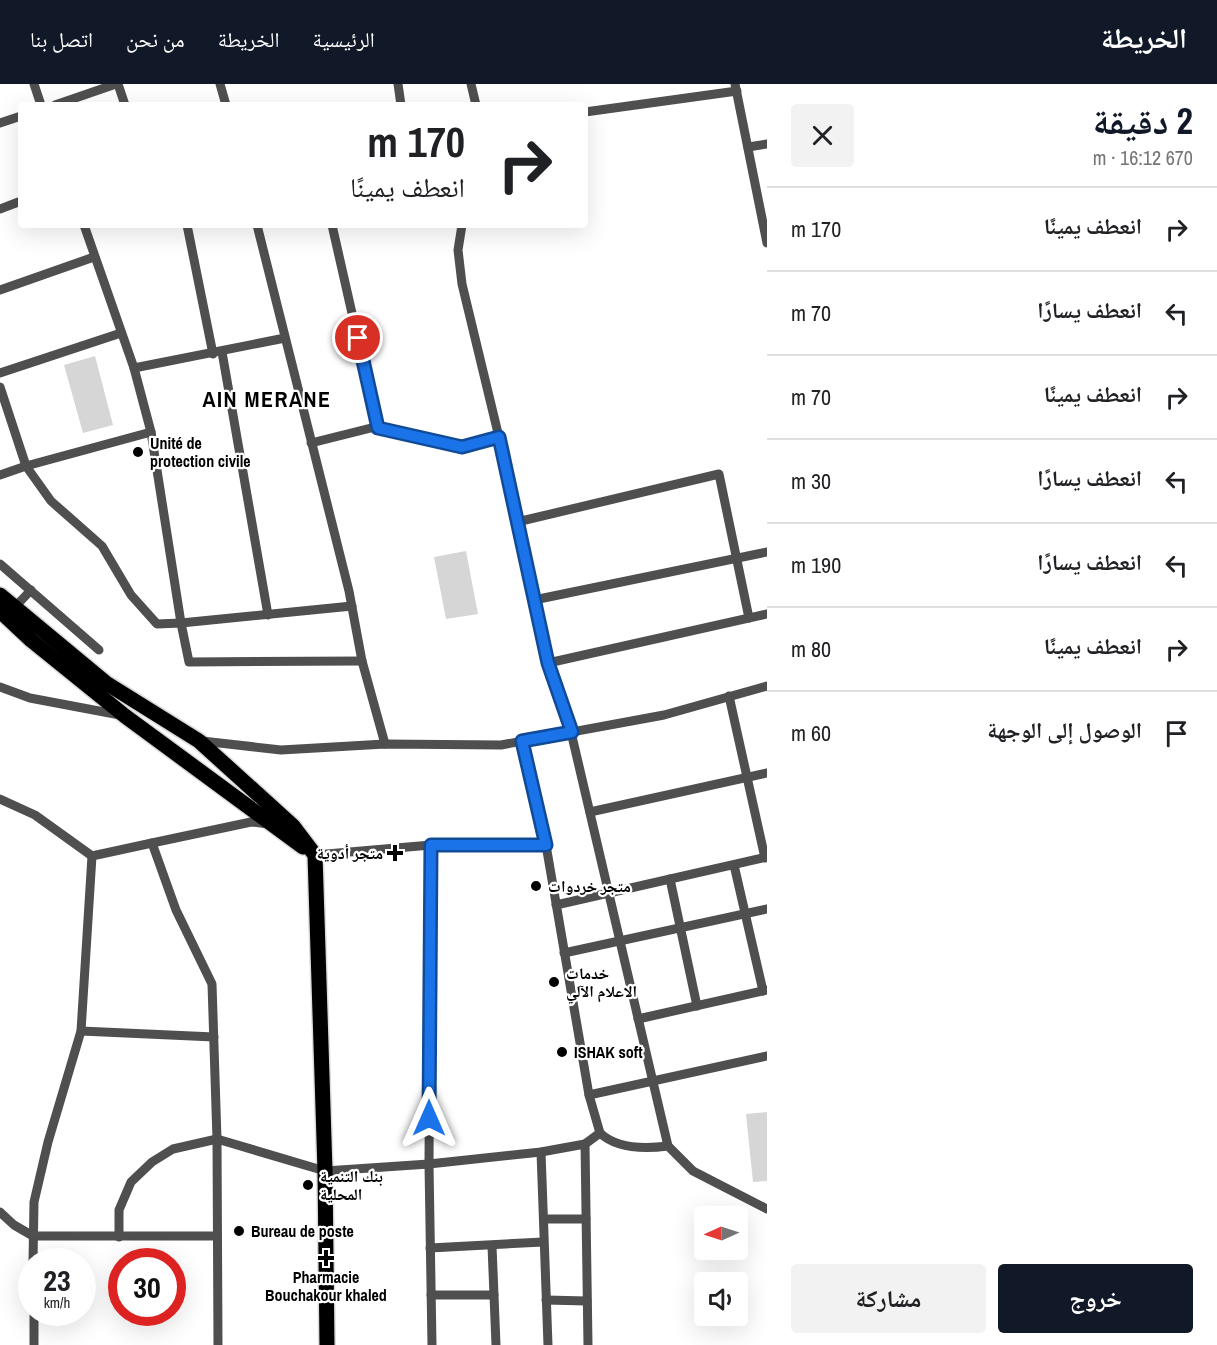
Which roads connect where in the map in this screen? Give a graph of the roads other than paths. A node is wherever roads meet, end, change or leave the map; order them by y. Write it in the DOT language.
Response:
graph roads {
  1 [pos="33,84"];
  2 [pos="117,84"];
  3 [pos="220,84"];
  4 [pos="398,84"];
  5 [pos="471,84"];
  6 [pos="736,87"];
  7 [pos="40,102"];
  8 [pos="64,102"];
  9 [pos="124,102"];
  10 [pos="225,102"];
  11 [pos="401,102"];
  12 [pos="475,102"];
  13 [pos="588,112"];
  14 [pos="18,117"];
  15 [pos="0,123"];
  16 [pos="767,144"];
  17 [pos="748,147"];
  18 [pos="18,202"];
  19 [pos="0,209"];
  20 [pos="85,228"];
  21 [pos="188,228"];
  22 [pos="259,228"];
  23 [pos="333,228"];
  24 [pos="462,228"];
  25 [pos="767,243"];
  26 [pos="94,257"];
  27 [pos="0,290"];
  28 [pos="121,333"];
  29 [pos="285,338"];
  30 [pos="218,353"];
  31 [pos="134,368"];
  32 [pos="0,373"];
  33 [pos="0,387"];
  34 [pos="378,428"];
  35 [pos="151,432"];
  36 [pos="499,437"];
  37 [pos="311,443"];
  38 [pos="26,466"];
  39 [pos="0,475"];
  40 [pos="517,522"];
  41 [pos="767,552"];
  42 [pos="738,558"];
  43 [pos="0,564"];
  44 [pos="31,590"];
  45 [pos="0,595"];
  46 [pos="534,600"];
  47 [pos="352,606"];
  48 [pos="7,610"];
  49 [pos="767,614"];
  50 [pos="268,615"];
  51 [pos="749,618"];
  52 [pos="181,623"];
  53 [pos="99,650"];
  54 [pos="362,661"];
  55 [pos="548,663"];
  56 [pos="767,686"];
  57 [pos="0,687"];
  58 [pos="729,696"];
  59 [pos="125,716"];
  60 [pos="572,732"];
  61 [pos="199,741"];
  62 [pos="522,741"];
  63 [pos="385,744"];
  64 [pos="767,773"];
  65 [pos="747,778"];
  66 [pos="2,798"];
  67 [pos="590,812"];
  68 [pos="269,824"];
  69 [pos="152,843"];
  70 [pos="431,845"];
  71 [pos="546,845"];
  72 [pos="315,855"];
  73 [pos="92,856"];
  74 [pos="766,858"];
  75 [pos="734,865"];
  76 [pos="670,879"];
  77 [pos="608,893"];
  78 [pos="556,905"];
  79 [pos="767,909"];
  80 [pos="745,914"];
  81 [pos="681,928"];
  82 [pos="620,942"];
  83 [pos="564,953"];
  84 [pos="765,991"];
  85 [pos="697,1006"];
  86 [pos="638,1019"];
  87 [pos="81,1031"];
  88 [pos="214,1037"];
  89 [pos="767,1056"];
  90 [pos="653,1081"];
  91 [pos="589,1095"];
  92 [pos="600,1133"];
  93 [pos="217,1139"];
  94 [pos="585,1144"];
  95 [pos="668,1146"];
  96 [pos="541,1152"];
  97 [pos="429,1164"];
  98 [pos="325,1171"];
  99 [pos="767,1209"];
  100 [pos="0,1212"];
  101 [pos="544,1219"];
  102 [pos="586,1219"];
  103 [pos="33,1236"];
  104 [pos="217,1236"];
  105 [pos="118,1237"];
  106 [pos="543,1242"];
  107 [pos="492,1246"];
  108 [pos="33,1248"];
  109 [pos="430,1248"];
  110 [pos="431,1295"];
  111 [pos="494,1295"];
  112 [pos="546,1300"];
  113 [pos="587,1301"];
  114 [pos="34,1326"];
  115 [pos="34,1345"];
  116 [pos="219,1345"];
  117 [pos="327,1345"];
  118 [pos="432,1345"];
  119 [pos="496,1345"];
  120 [pos="548,1345"];
  121 [pos="588,1345"];
  1 -- 7 [label="street"];
  2 -- 8 [label="street"];
  2 -- 9 [label="street"];
  3 -- 10 [label="street"];
  4 -- 11 [label="street"];
  5 -- 12 [label="street"];
  6 -- 13 [label="street"];
  6 -- 17 [label="street"];
  14 -- 15 [label="street"];
  16 -- 17 [label="street"];
  17 -- 25 [label="street"];
  18 -- 19 [label="street"];
  20 -- 26 [label="street"];
  21 -- 30 [label="street"];
  22 -- 29 [label="street"];
  23 -- 34 [label="street"];
  24 -- 36 [label="street"];
  26 -- 27 [label="street"];
  26 -- 28 [label="street"];
  28 -- 31 [label="street"];
  28 -- 32 [label="street"];
  29 -- 30 [label="street"];
  29 -- 37 [label="street"];
  30 -- 31 [label="street"];
  30 -- 50 [label="street"];
  31 -- 35 [label="street"];
  33 -- 38 [label="street"];
  34 -- 36 [label="street"];
  34 -- 37 [label="street"];
  35 -- 38 [label="street"];
  35 -- 52 [label="street"];
  36 -- 40 [label="street"];
  37 -- 47 [label="street"];
  38 -- 39 [label="street"];
  38 -- 52 [label="street"];
  40 -- 42 [label="street"];
  40 -- 46 [label="street"];
  41 -- 42 [label="street"];
  42 -- 46 [label="street"];
  42 -- 51 [label="street"];
  43 -- 44 [label="street"];
  44 -- 48 [label="street"];
  44 -- 53 [label="street"];
  45 -- 48 [label="main road"];
  46 -- 55 [label="street"];
  47 -- 50 [label="street"];
  47 -- 54 [label="street"];
  48 -- 59 [label="main road"];
  48 -- 61 [label="main road"];
  49 -- 51 [label="street"];
  50 -- 52 [label="street"];
  51 -- 55 [label="street"];
  52 -- 54 [label="street"];
  54 -- 63 [label="street"];
  55 -- 60 [label="street"];
  56 -- 58 [label="street"];
  57 -- 59 [label="street"];
  58 -- 60 [label="street"];
  58 -- 65 [label="street"];
  59 -- 68 [label="main road"];
  60 -- 62 [label="street"];
  60 -- 67 [label="street"];
  61 -- 63 [label="street"];
  61 -- 72 [label="main road"];
  62 -- 63 [label="street"];
  62 -- 71 [label="street"];
  64 -- 65 [label="street"];
  65 -- 67 [label="street"];
  65 -- 74 [label="street"];
  66 -- 73 [label="street"];
  67 -- 77 [label="street"];
  68 -- 69 [label="street"];
  68 -- 72 [label="main road"];
  69 -- 73 [label="street"];
  69 -- 88 [label="street"];
  70 -- 71 [label="street"];
  70 -- 72 [label="street"];
  70 -- 97 [label="street"];
  71 -- 78 [label="street"];
  72 -- 98 [label="main road"];
  73 -- 87 [label="street"];
  74 -- 75 [label="street"];
  75 -- 76 [label="street"];
  75 -- 80 [label="street"];
  76 -- 77 [label="street"];
  76 -- 81 [label="street"];
  77 -- 78 [label="street"];
  77 -- 82 [label="street"];
  78 -- 83 [label="street"];
  79 -- 80 [label="street"];
  80 -- 81 [label="street"];
  80 -- 84 [label="street"];
  81 -- 82 [label="street"];
  81 -- 85 [label="street"];
  82 -- 83 [label="street"];
  82 -- 86 [label="street"];
  83 -- 91 [label="street"];
  84 -- 85 [label="street"];
  85 -- 86 [label="street"];
  86 -- 90 [label="street"];
  87 -- 88 [label="street"];
  87 -- 103 [label="street"];
  88 -- 93 [label="street"];
  89 -- 90 [label="street"];
  90 -- 91 [label="street"];
  90 -- 95 [label="street"];
  91 -- 92 [label="street"];
  92 -- 94 [label="street"];
  92 -- 95 [label="street"];
  93 -- 98 [label="street"];
  93 -- 104 [label="street"];
  93 -- 105 [label="street"];
  94 -- 96 [label="street"];
  94 -- 102 [label="street"];
  95 -- 99 [label="street"];
  96 -- 97 [label="street"];
  96 -- 101 [label="street"];
  97 -- 98 [label="street"];
  97 -- 109 [label="street"];
  98 -- 117 [label="main road"];
  100 -- 103 [label="street"];
  101 -- 102 [label="street"];
  101 -- 106 [label="street"];
  102 -- 113 [label="street"];
  103 -- 105 [label="street"];
  103 -- 108 [label="street"];
  104 -- 105 [label="street"];
  104 -- 116 [label="street"];
  106 -- 107 [label="street"];
  106 -- 112 [label="street"];
  107 -- 109 [label="street"];
  107 -- 111 [label="street"];
  109 -- 110 [label="street"];
  110 -- 111 [label="street"];
  110 -- 118 [label="street"];
  111 -- 119 [label="street"];
  112 -- 113 [label="street"];
  112 -- 120 [label="street"];
  113 -- 121 [label="street"];
  114 -- 115 [label="street"];
}
